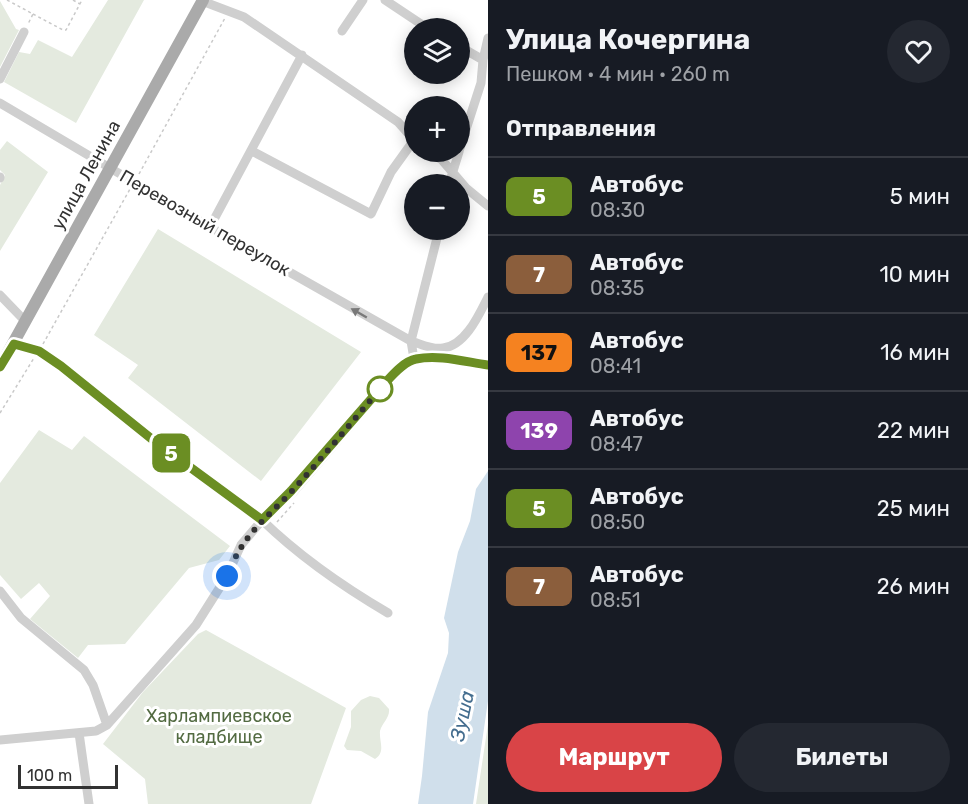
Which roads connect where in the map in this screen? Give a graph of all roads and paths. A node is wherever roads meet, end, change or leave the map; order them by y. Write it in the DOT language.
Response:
graph roads {
  1 [pos="8,0"];
  2 [pos="73,0"];
  3 [pos="82,0"];
  4 [pos="363,0"];
  5 [pos="385,0"];
  6 [pos="14,1"];
  7 [pos="203,1"];
  8 [pos="80,4"];
  9 [pos="228,12"];
  10 [pos="33,14"];
  11 [pos="412,18"];
  12 [pos="342,31"];
  13 [pos="24,32"];
  14 [pos="488,38"];
  15 [pos="470,52"];
  16 [pos="302,55"];
  17 [pos="483,60"];
  18 [pos="0,79"];
  19 [pos="0,103"];
  20 [pos="470,118"];
  21 [pos="404,129"];
  22 [pos="252,151"];
  23 [pos="404,154"];
  24 [pos="444,162"];
  25 [pos="455,162"];
  26 [pos="110,168"];
  27 [pos="452,172"];
  28 [pos="134,183"];
  29 [pos="488,206"];
  30 [pos="210,227"];
  31 [pos="436,240"];
  32 [pos="0,295"];
  33 [pos="488,297"];
  34 [pos="26,321"];
  35 [pos="411,341"];
  36 [pos="14,344"];
  37 [pos="39,351"];
  38 [pos="414,359"];
  39 [pos="488,365"];
  40 [pos="0,367"];
  41 [pos="0,414"];
  42 [pos="294,503"];
  43 [pos="262,520"];
  44 [pos="271,529"];
  45 [pos="0,591"];
  46 [pos="388,613"];
  47 [pos="107,725"];
  48 [pos="79,733"];
  49 [pos="0,740"];
  50 [pos="89,804"];
  1 -- 6 [label="path"];
  2 -- 8 [label="path"];
  3 -- 8 [label="path"];
  4 -- 12 [label="street"];
  5 -- 11 [label="street"];
  6 -- 10 [label="path"];
  7 -- 9 [label="street"];
  7 -- 26 [label="main road, улица Ленина"];
  8 -- 10 [label="path"];
  9 -- 16 [label="street"];
  9 -- 28 [label="path"];
  10 -- 13 [label="path"];
  13 -- 18 [label="street"];
  14 -- 17 [label="street"];
  15 -- 17 [label="street"];
  16 -- 21 [label="street"];
  16 -- 22 [label="street"];
  17 -- 20 [label="street"];
  19 -- 26 [label="street, Перевозный переулок"];
  22 -- 23 [label="street"];
  22 -- 30 [label="street"];
  24 -- 27 [label="street"];
  25 -- 27 [label="street"];
  26 -- 28 [label="street, Перевозный переулок"];
  26 -- 34 [label="main road, улица Ленина"];
  27 -- 29 [label="street"];
  28 -- 30 [label="street, Перевозный переулок"];
  28 -- 37 [label="path"];
  35 -- 30 [label="street, Перевозный переулок, one-way"];
  31 -- 35 [label="street"];
  32 -- 34 [label="street"];
  33 -- 35 [label="street, Перевозный переулок"];
  34 -- 36 [label="main road, улица Ленина"];
  35 -- 38 [label="street"];
  36 -- 37 [label="main road"];
  36 -- 40 [label="main road, улица Ленина"];
  37 -- 41 [label="path"];
  37 -- 43 [label="main road"];
  38 -- 39 [label="main road"];
  38 -- 43 [label="main road"];
  42 -- 44 [label="path"];
  43 -- 44 [label="street"];
  43 -- 47 [label="street"];
  44 -- 46 [label="street"];
  45 -- 47 [label="street"];
  47 -- 48 [label="street"];
  48 -- 49 [label="street"];
  48 -- 50 [label="street"];
}
